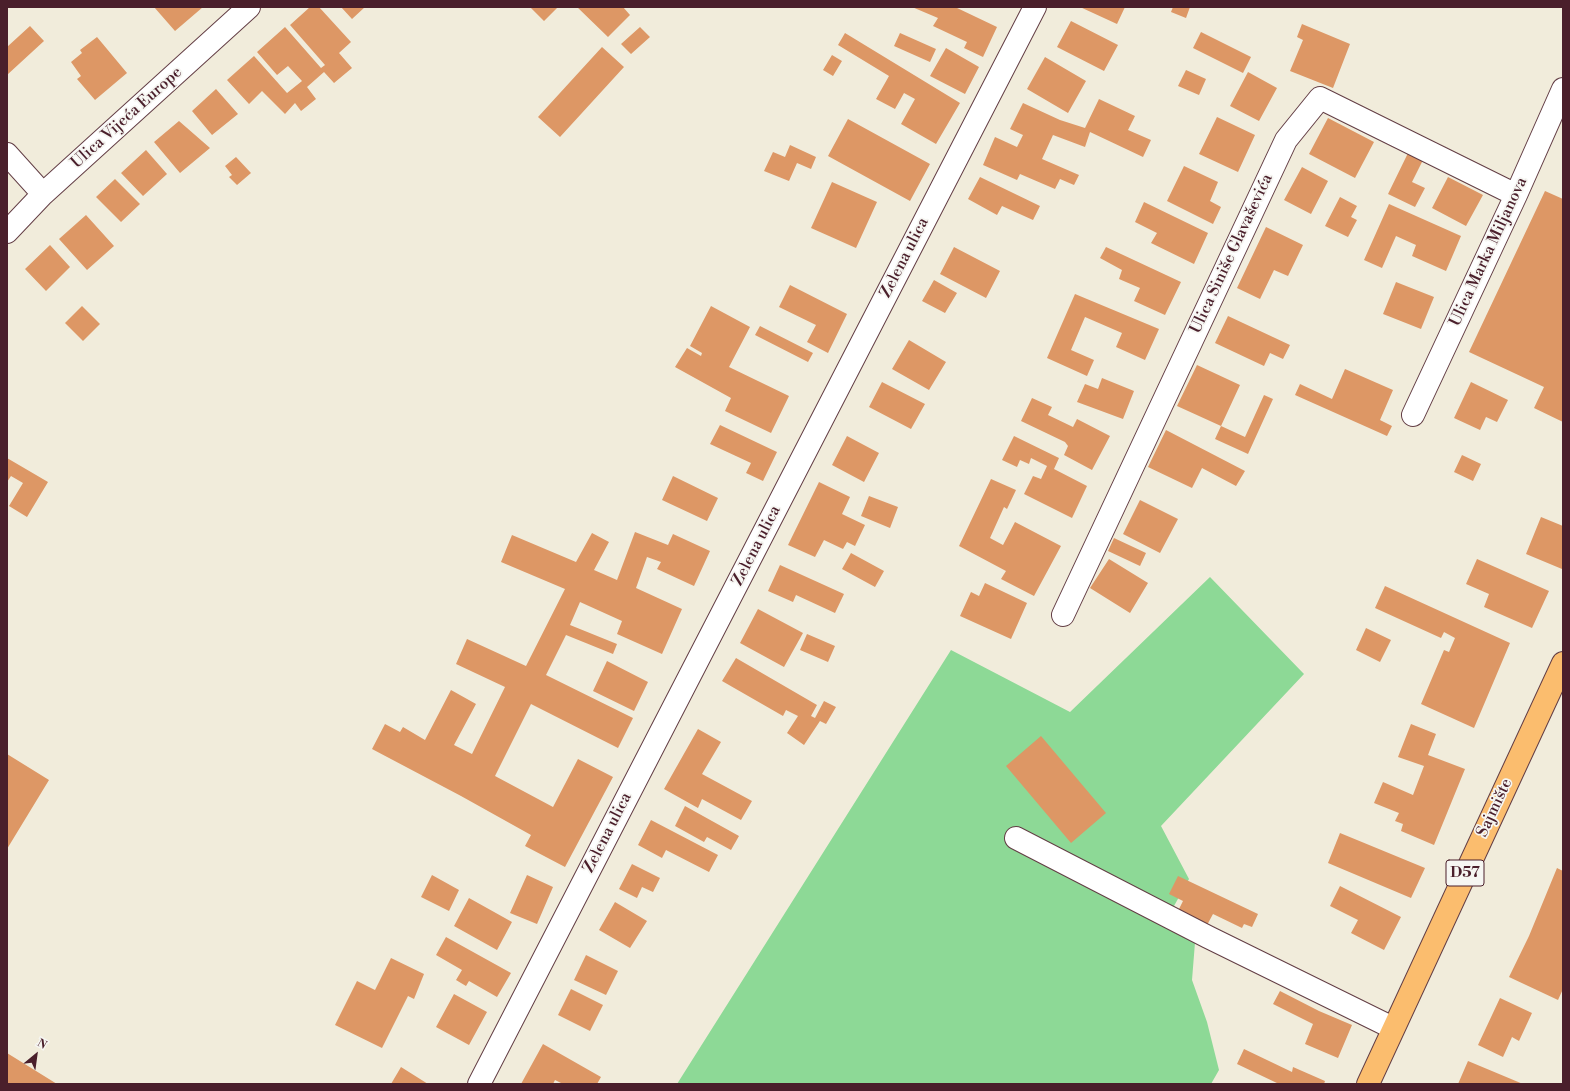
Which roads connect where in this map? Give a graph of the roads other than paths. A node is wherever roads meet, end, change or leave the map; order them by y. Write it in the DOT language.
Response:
graph roads {
  1 [pos="249,7"];
  2 [pos="1034,7"];
  3 [pos="1563,89"];
  4 [pos="7,154"];
  5 [pos="43,194"];
  6 [pos="1516,195"];
  7 [pos="7,232"];
  8 [pos="1413,415"];
  9 [pos="1062,615"];
  10 [pos="1563,663"];
  11 [pos="1016,838"];
  12 [pos="1393,1028"];
  13 [pos="479,1084"];
  14 [pos="1368,1084"];
  1 -- 5 [label="street, Ulica Vijeća Europe"];
  2 -- 13 [label="street, Zelena ulica"];
  3 -- 6 [label="street, Ulica Marka Miljanova"];
  4 -- 5 [label="street"];
  5 -- 7 [label="street, Ulica Vijeća Europe"];
  6 -- 8 [label="street, Ulica Marka Miljanova"];
  6 -- 9 [label="street, Ulica Siniše Glavaševića"];
  10 -- 12 [label="main road, Sajmište / D57"];
  11 -- 12 [label="street"];
  12 -- 14 [label="main road, Sajmište / D57"];
}
